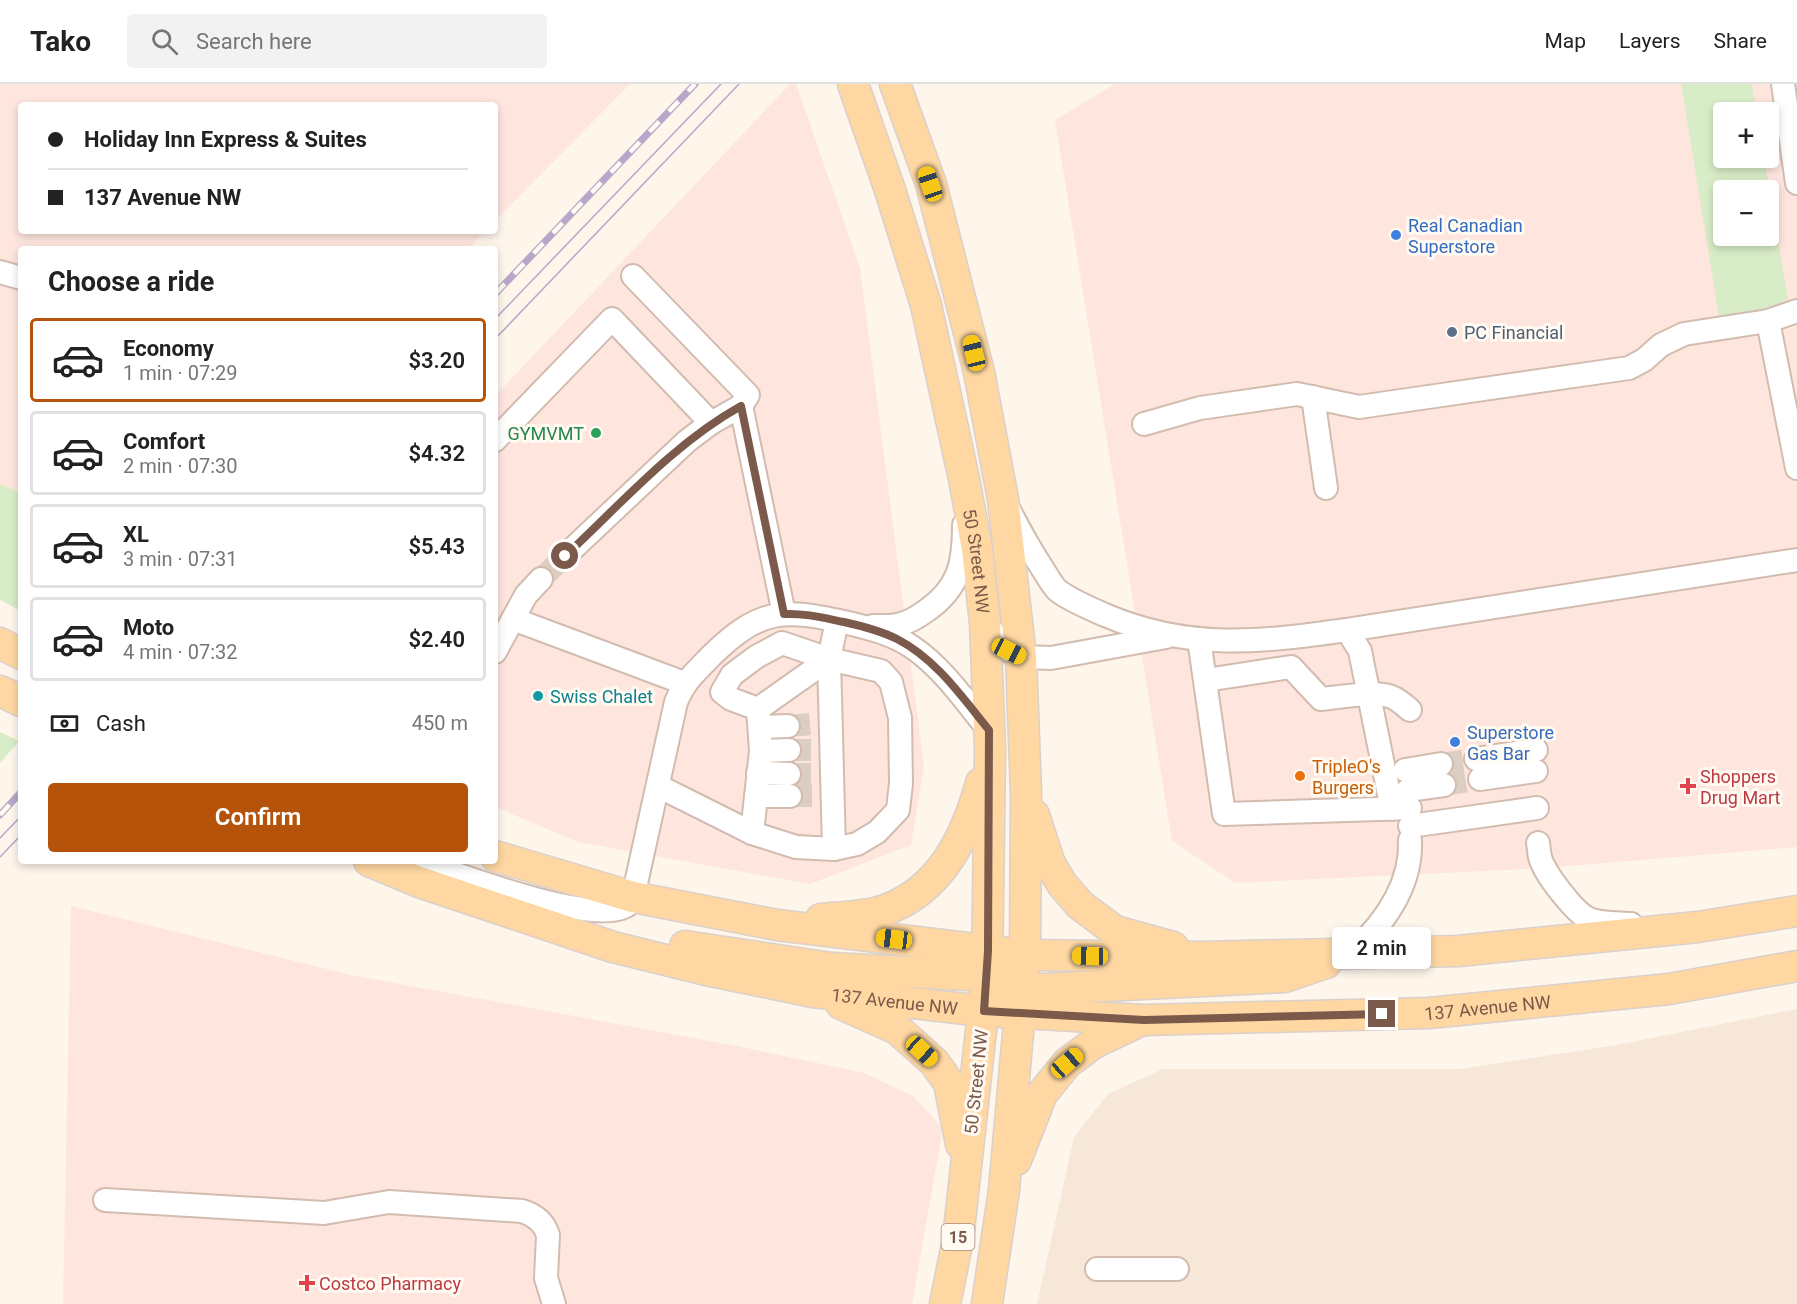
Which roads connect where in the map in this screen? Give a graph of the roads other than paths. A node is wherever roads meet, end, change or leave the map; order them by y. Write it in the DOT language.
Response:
graph roads {
  1 [pos="895,84"];
  2 [pos="1783,84"];
  3 [pos="855,89"];
  4 [pos="1797,183"];
  5 [pos="0,272"];
  6 [pos="633,276"];
  7 [pos="18,277"];
  8 [pos="1797,311"];
  9 [pos="1768,321"];
  10 [pos="1313,398"];
  11 [pos="741,406"];
  12 [pos="711,423"];
  13 [pos="1144,424"];
  14 [pos="498,437"];
  15 [pos="1797,468"];
  16 [pos="964,479"];
  17 [pos="1326,488"];
  18 [pos="1003,499"];
  19 [pos="565,556"];
  20 [pos="1797,560"];
  21 [pos="540,579"];
  22 [pos="784,614"];
  23 [pos="513,619"];
  24 [pos="837,621"];
  25 [pos="985,623"];
  26 [pos="862,626"];
  27 [pos="1347,630"];
  28 [pos="1170,637"];
  29 [pos="1292,638"];
  30 [pos="1199,639"];
  31 [pos="0,643"];
  32 [pos="498,646"];
  33 [pos="18,652"];
  34 [pos="1021,657"];
  35 [pos="829,659"];
  36 [pos="1290,667"];
  37 [pos="1206,680"];
  38 [pos="684,683"];
  39 [pos="0,691"];
  40 [pos="1368,694"];
  41 [pos="18,700"];
  42 [pos="1410,710"];
  43 [pos="759,718"];
  44 [pos="788,726"];
  45 [pos="989,739"];
  46 [pos="789,750"];
  47 [pos="1536,760"];
  48 [pos="759,762"];
  49 [pos="1478,769"];
  50 [pos="1442,775"];
  51 [pos="658,786"];
  52 [pos="1026,793"];
  53 [pos="756,796"];
  54 [pos="1406,807"];
  55 [pos="1538,808"];
  56 [pos="752,833"];
  57 [pos="1538,843"];
  58 [pos="834,849"];
  59 [pos="498,857"];
  60 [pos="376,864"];
  61 [pos="428,864"];
  62 [pos="633,897"];
  63 [pos="1797,911"];
  64 [pos="777,924"];
  65 [pos="1698,927"];
  66 [pos="613,946"];
  67 [pos="1352,954"];
  68 [pos="1025,955"];
  69 [pos="1202,957"];
  70 [pos="988,964"];
  71 [pos="1797,966"];
  72 [pos="813,992"];
  73 [pos="1020,1003"];
  74 [pos="984,1011"];
  75 [pos="1144,1020"];
  76 [pos="966,1170"];
  77 [pos="1004,1190"];
  78 [pos="105,1200"];
  79 [pos="1097,1269"];
  80 [pos="1177,1269"];
  81 [pos="554,1304"];
  82 [pos="945,1304"];
  83 [pos="987,1304"];
  1 -- 18 [label="main road, 50 Street NW"];
  2 -- 4 [label="lane"];
  3 -- 16 [label="main road, 50 Street NW"];
  5 -- 7 [label="lane"];
  6 -- 11 [label="lane"];
  8 -- 9 [label="lane"];
  9 -- 10 [label="lane"];
  9 -- 15 [label="lane"];
  10 -- 13 [label="lane"];
  10 -- 17 [label="lane"];
  11 -- 12 [label="lane"];
  11 -- 22 [label="lane"];
  12 -- 14 [label="lane"];
  12 -- 19 [label="lane"];
  16 -- 25 [label="main road, 50 Street NW"];
  16 -- 26 [label="lane"];
  18 -- 28 [label="lane"];
  18 -- 34 [label="main road, 50 Street NW"];
  20 -- 27 [label="lane"];
  21 -- 23 [label="lane"];
  22 -- 24 [label="lane"];
  22 -- 38 [label="lane"];
  23 -- 32 [label="lane"];
  23 -- 38 [label="lane"];
  24 -- 26 [label="lane"];
  24 -- 35 [label="lane"];
  25 -- 34 [label="lane"];
  25 -- 45 [label="main road, 50 Street NW"];
  26 -- 45 [label="lane"];
  27 -- 29 [label="lane"];
  27 -- 40 [label="lane"];
  28 -- 30 [label="lane"];
  28 -- 34 [label="lane"];
  29 -- 30 [label="lane"];
  29 -- 36 [label="lane"];
  30 -- 37 [label="lane"];
  31 -- 33 [label="main road"];
  34 -- 52 [label="main road, 50 Street NW"];
  35 -- 43 [label="lane"];
  35 -- 43 [label="lane"];
  35 -- 58 [label="lane"];
  35 -- 58 [label="lane"];
  36 -- 37 [label="lane"];
  36 -- 40 [label="lane"];
  37 -- 54 [label="lane"];
  38 -- 51 [label="lane"];
  39 -- 41 [label="main road"];
  40 -- 42 [label="lane"];
  40 -- 54 [label="lane"];
  43 -- 44 [label="lane"];
  43 -- 48 [label="lane"];
  45 -- 64 [label="main road"];
  45 -- 70 [label="main road, 50 Street NW"];
  46 -- 48 [label="lane"];
  47 -- 49 [label="lane"];
  48 -- 53 [label="lane"];
  48 -- 53 [label="lane"];
  50 -- 54 [label="lane"];
  51 -- 56 [label="lane"];
  51 -- 62 [label="lane"];
  52 -- 68 [label="main road, 50 Street NW"];
  52 -- 69 [label="main road"];
  53 -- 56 [label="lane"];
  54 -- 55 [label="lane"];
  54 -- 67 [label="lane"];
  56 -- 58 [label="lane"];
  57 -- 65 [label="lane"];
  59 -- 62 [label="main road"];
  60 -- 66 [label="main road, 137 Avenue NW"];
  61 -- 62 [label="lane"];
  62 -- 64 [label="main road"];
  63 -- 65 [label="main road"];
  64 -- 70 [label="main road"];
  65 -- 67 [label="main road"];
  66 -- 70 [label="main road"];
  66 -- 72 [label="main road, 137 Avenue NW"];
  67 -- 69 [label="main road"];
  67 -- 73 [label="main road"];
  68 -- 69 [label="main road"];
  68 -- 70 [label="main road"];
  68 -- 73 [label="main road, 50 Street NW"];
  70 -- 74 [label="main road, 50 Street NW"];
  71 -- 75 [label="main road, 137 Avenue NW"];
  72 -- 74 [label="main road, 137 Avenue NW"];
  72 -- 76 [label="main road"];
  73 -- 74 [label="main road"];
  73 -- 75 [label="main road, 137 Avenue NW"];
  73 -- 77 [label="main road, 50 Street NW"];
  74 -- 76 [label="main road, 50 Street NW"];
  75 -- 77 [label="main road"];
  76 -- 82 [label="main road, 50 Street NW / 15"];
  77 -- 83 [label="main road, 50 Street NW / 15"];
  78 -- 81 [label="lane"];
  79 -- 80 [label="lane"];
}
